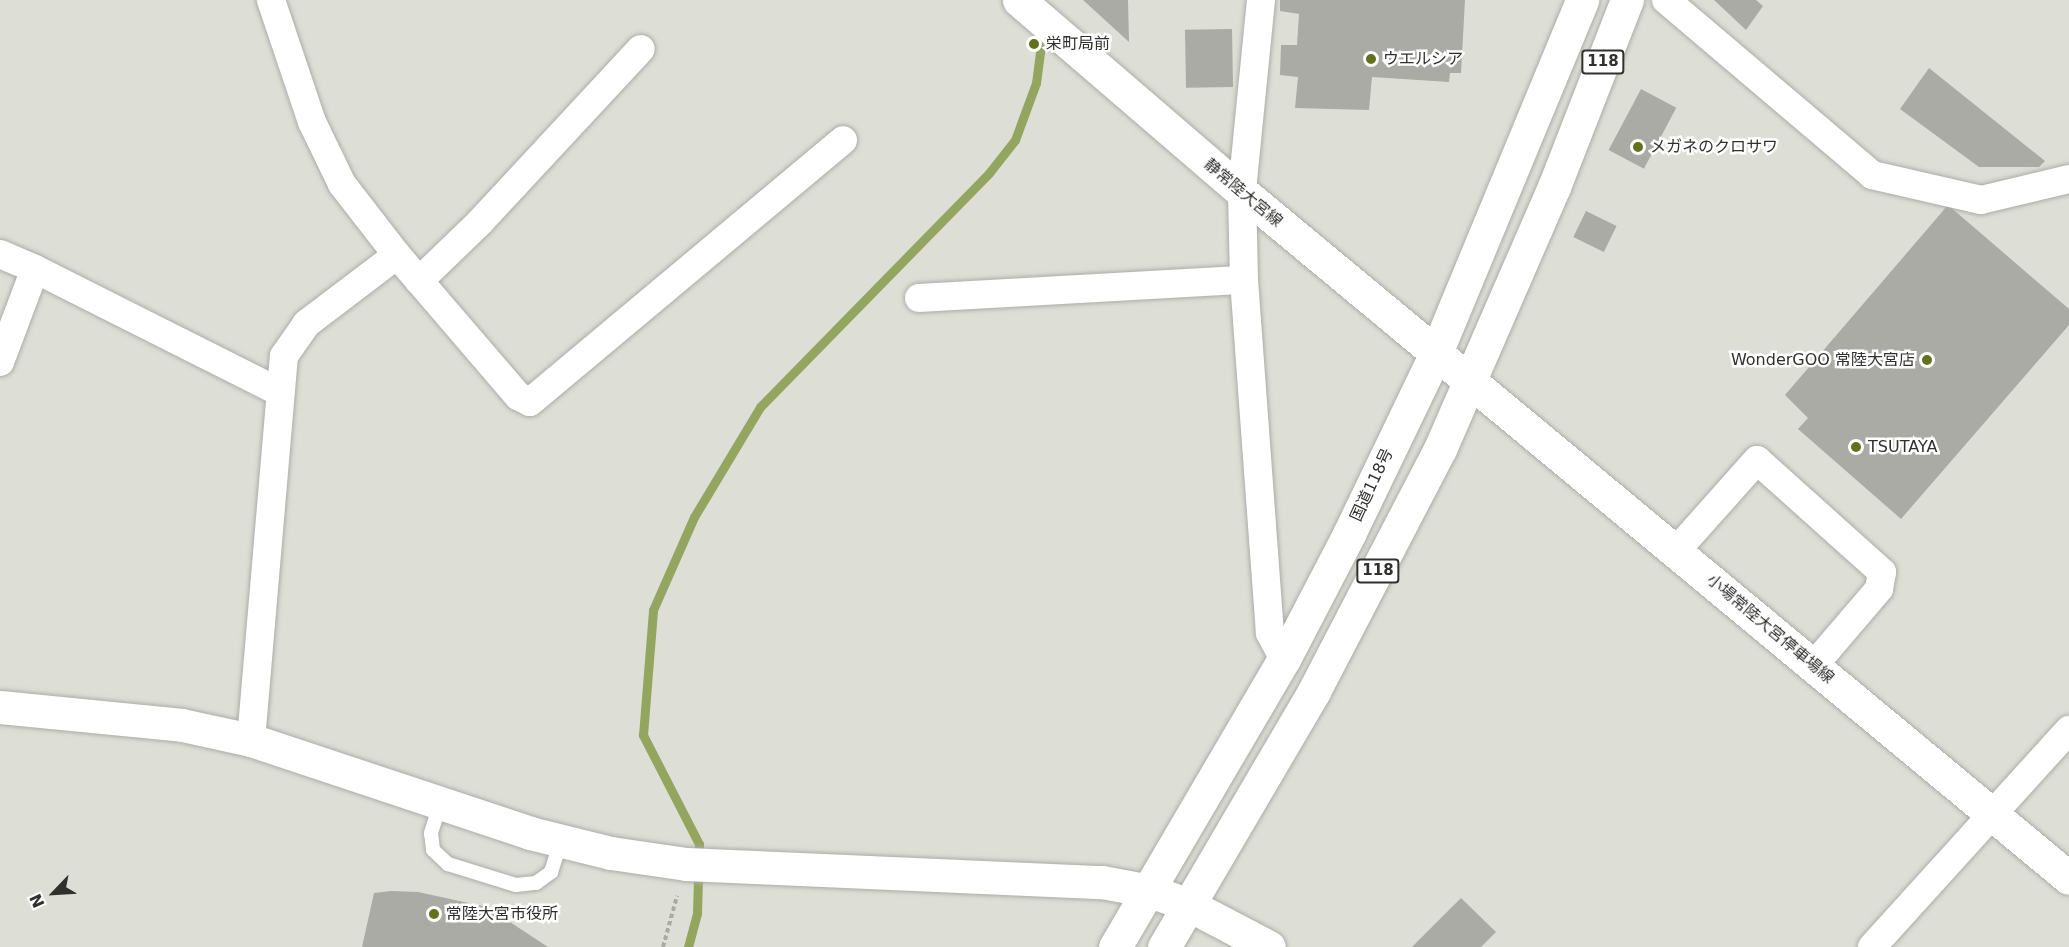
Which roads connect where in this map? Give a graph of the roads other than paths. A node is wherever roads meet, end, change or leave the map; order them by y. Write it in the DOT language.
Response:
graph roads {
  1 [pos="271,0"];
  2 [pos="1019,0"];
  3 [pos="1261,0"];
  4 [pos="1582,0"];
  5 [pos="1627,0"];
  6 [pos="1666,0"];
  7 [pos="641,49"];
  8 [pos="843,140"];
  9 [pos="2069,179"];
  10 [pos="1242,192"];
  11 [pos="0,254"];
  12 [pos="397,255"];
  13 [pos="35,269"];
  14 [pos="1244,280"];
  15 [pos="419,281"];
  16 [pos="919,298"];
  17 [pos="1436,353"];
  18 [pos="0,362"];
  19 [pos="1470,382"];
  20 [pos="278,391"];
  21 [pos="1676,551"];
  22 [pos="1284,660"];
  23 [pos="1814,665"];
  24 [pos="0,707"];
  25 [pos="2069,730"];
  26 [pos="251,740"];
  27 [pos="441,802"];
  28 [pos="1993,813"];
  29 [pos="561,841"];
  30 [pos="2069,878"];
  31 [pos="1150,891"];
  32 [pos="1189,905"];
  33 [pos="1115,947"];
  34 [pos="1164,947"];
  35 [pos="1269,947"];
  36 [pos="1872,947"];
  1 -- 12 [label="street"];
  2 -- 10 [label="main road, 静常陸大宮線"];
  3 -- 10 [label="street"];
  4 -- 17 [label="main road, 国道118号 / 118"];
  5 -- 19 [label="main road, 118"];
  6 -- 9 [label="street"];
  7 -- 15 [label="street"];
  8 -- 15 [label="street"];
  10 -- 14 [label="street"];
  10 -- 17 [label="main road, 静常陸大宮線"];
  11 -- 13 [label="street"];
  12 -- 15 [label="street"];
  12 -- 20 [label="street"];
  13 -- 18 [label="street"];
  13 -- 20 [label="street"];
  14 -- 16 [label="street"];
  14 -- 22 [label="street"];
  17 -- 19 [label="main road, 静常陸大宮線"];
  17 -- 22 [label="main road, 国道118号 / 118"];
  19 -- 21 [label="main road, 小場常陸大宮停車場線"];
  19 -- 32 [label="main road, 118"];
  20 -- 26 [label="street"];
  21 -- 23 [label="main road, 小場常陸大宮停車場線"];
  21 -- 23 [label="street"];
  22 -- 31 [label="main road, 国道118号 / 118"];
  23 -- 28 [label="main road, 小場常陸大宮停車場線"];
  24 -- 26 [label="main road"];
  25 -- 28 [label="street"];
  26 -- 27 [label="main road"];
  27 -- 29 [label="main road"];
  27 -- 29 [label="lane"];
  28 -- 30 [label="main road, 小場常陸大宮停車場線"];
  28 -- 36 [label="street"];
  29 -- 31 [label="main road"];
  31 -- 32 [label="main road"];
  31 -- 33 [label="main road, 国道118号 / 118"];
  32 -- 34 [label="main road, 118"];
  32 -- 35 [label="main road"];
}
